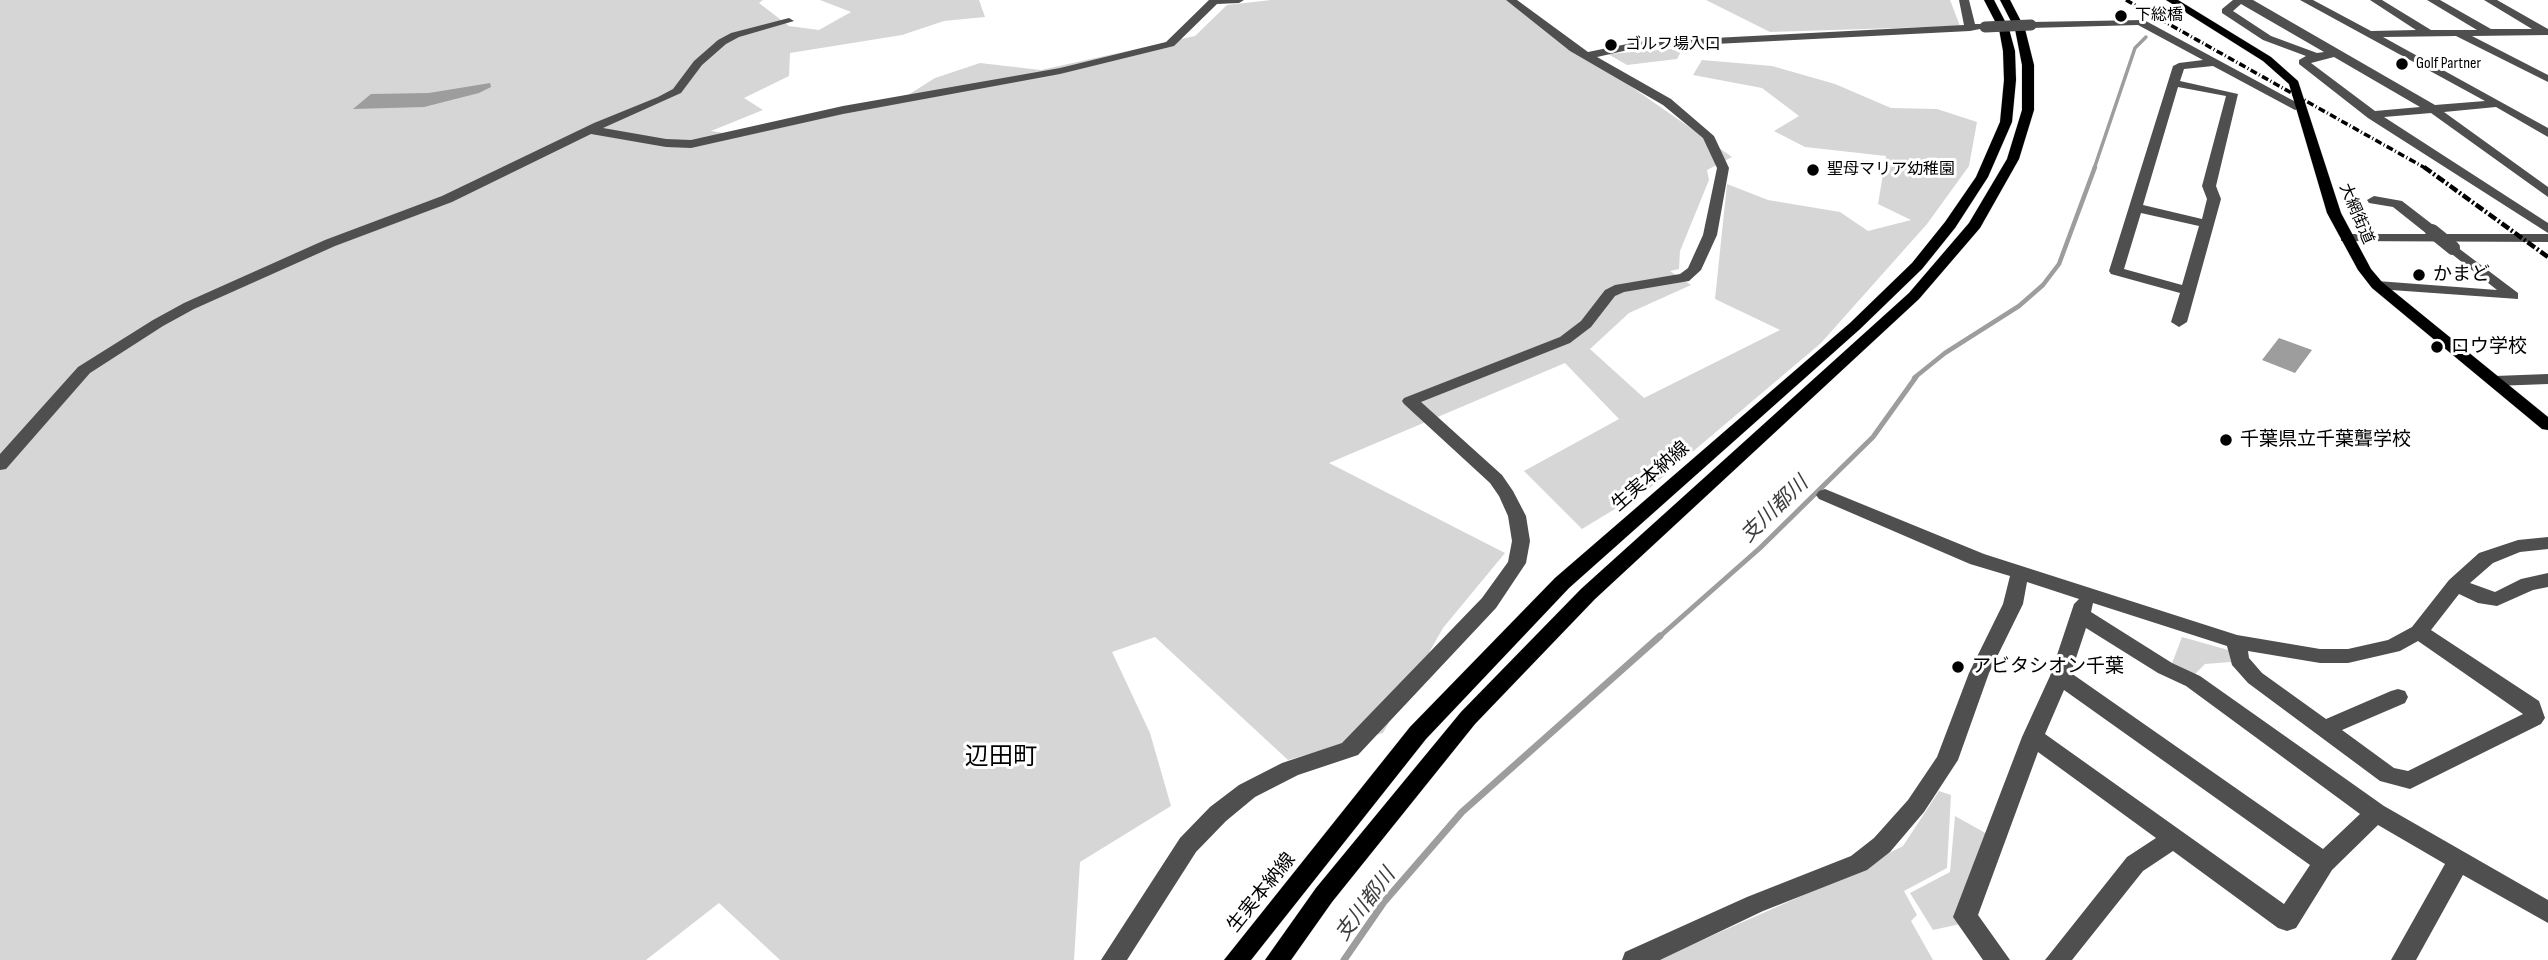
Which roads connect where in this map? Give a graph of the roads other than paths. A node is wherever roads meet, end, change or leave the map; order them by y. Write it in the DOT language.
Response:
graph roads {
  1 [pos="1239,0"];
  2 [pos="1511,0"];
  3 [pos="1964,0"];
  4 [pos="1989,0"];
  5 [pos="2005,0"];
  6 [pos="2171,0"];
  7 [pos="2246,0"];
  8 [pos="2305,0"];
  9 [pos="2375,0"];
  10 [pos="2432,0"];
  11 [pos="2489,0"];
  12 [pos="1214,1"];
  13 [pos="789,21"];
  14 [pos="1970,28"];
  15 [pos="2428,33"];
  16 [pos="2458,33"];
  17 [pos="2490,33"];
  18 [pos="2547,33"];
  19 [pos="2368,34"];
  20 [pos="2333,54"];
  21 [pos="2316,55"];
  22 [pos="1587,56"];
  23 [pos="2217,62"];
  24 [pos="2548,79"];
  25 [pos="2175,83"];
  26 [pos="2498,103"];
  27 [pos="2299,107"];
  28 [pos="2433,109"];
  29 [pos="2372,114"];
  30 [pos="590,130"];
  31 [pos="2548,131"];
  32 [pos="2548,193"];
  33 [pos="2374,200"];
  34 [pos="2138,208"];
  35 [pos="2207,224"];
  36 [pos="2548,229"];
  37 [pos="2548,238"];
  38 [pos="2346,239"];
  39 [pos="2377,285"];
  40 [pos="2188,291"];
  41 [pos="2179,322"];
  42 [pos="2548,379"];
  43 [pos="2496,381"];
  44 [pos="2548,425"];
  45 [pos="0,465"];
  46 [pos="1825,495"];
  47 [pos="2548,543"];
  48 [pos="2020,572"];
  49 [pos="2548,580"];
  50 [pos="2528,584"];
  51 [pos="2456,585"];
  52 [pos="2548,597"];
  53 [pos="2084,605"];
  54 [pos="2419,632"];
  55 [pos="2236,642"];
  56 [pos="2060,676"];
  57 [pos="2398,697"];
  58 [pos="2324,729"];
  59 [pos="2034,737"];
  60 [pos="2376,813"];
  61 [pos="2173,839"];
  62 [pos="2459,860"];
  63 [pos="2325,863"];
  64 [pos="2548,912"];
  65 [pos="1114,960"];
  66 [pos="1236,960"];
  67 [pos="1277,960"];
  68 [pos="1634,960"];
  69 [pos="1998,960"];
  70 [pos="2057,960"];
  71 [pos="2403,960"];
  1 -- 12 [label="street"];
  2 -- 22 [label="street"];
  3 -- 14 [label="street"];
  4 -- 66 [label="main road, 生実本納線"];
  5 -- 67 [label="main road"];
  6 -- 27 [label="main road, 大網街道"];
  7 -- 20 [label="street"];
  7 -- 21 [label="street"];
  8 -- 19 [label="street"];
  9 -- 15 [label="street"];
  10 -- 17 [label="street"];
  11 -- 18 [label="street"];
  12 -- 30 [label="street"];
  13 -- 30 [label="street"];
  14 -- 22 [label="street"];
  14 -- 23 [label="street, bridge"];
  15 -- 16 [label="street"];
  15 -- 19 [label="street"];
  16 -- 17 [label="street"];
  16 -- 24 [label="street"];
  17 -- 18 [label="street"];
  19 -- 26 [label="street"];
  20 -- 21 [label="street"];
  20 -- 28 [label="street"];
  21 -- 29 [label="street"];
  22 -- 65 [label="street"];
  23 -- 25 [label="street"];
  23 -- 27 [label="street"];
  25 -- 34 [label="street"];
  25 -- 35 [label="street"];
  26 -- 28 [label="street"];
  26 -- 31 [label="street"];
  27 -- 38 [label="main road, 大網街道"];
  28 -- 29 [label="street"];
  28 -- 32 [label="street"];
  29 -- 36 [label="street"];
  30 -- 45 [label="street"];
  33 -- 39 [label="street, bridge"];
  34 -- 35 [label="street"];
  34 -- 40 [label="street"];
  35 -- 40 [label="street"];
  37 -- 38 [label="street"];
  38 -- 39 [label="main road, 大網街道"];
  39 -- 43 [label="main road, 大網街道"];
  40 -- 41 [label="street"];
  42 -- 43 [label="street"];
  43 -- 44 [label="main road, 大網街道"];
  46 -- 48 [label="street"];
  47 -- 51 [label="street"];
  48 -- 53 [label="street"];
  48 -- 68 [label="street"];
  49 -- 50 [label="street"];
  50 -- 51 [label="street"];
  50 -- 52 [label="street"];
  51 -- 54 [label="street"];
  53 -- 55 [label="street"];
  53 -- 56 [label="street"];
  53 -- 60 [label="street"];
  54 -- 55 [label="street"];
  54 -- 58 [label="street"];
  55 -- 58 [label="street"];
  56 -- 59 [label="street"];
  56 -- 63 [label="street"];
  57 -- 58 [label="street"];
  59 -- 61 [label="street"];
  59 -- 69 [label="street"];
  60 -- 62 [label="street"];
  60 -- 63 [label="street"];
  61 -- 63 [label="street"];
  61 -- 70 [label="street"];
  62 -- 64 [label="street"];
  62 -- 71 [label="street"];
}
